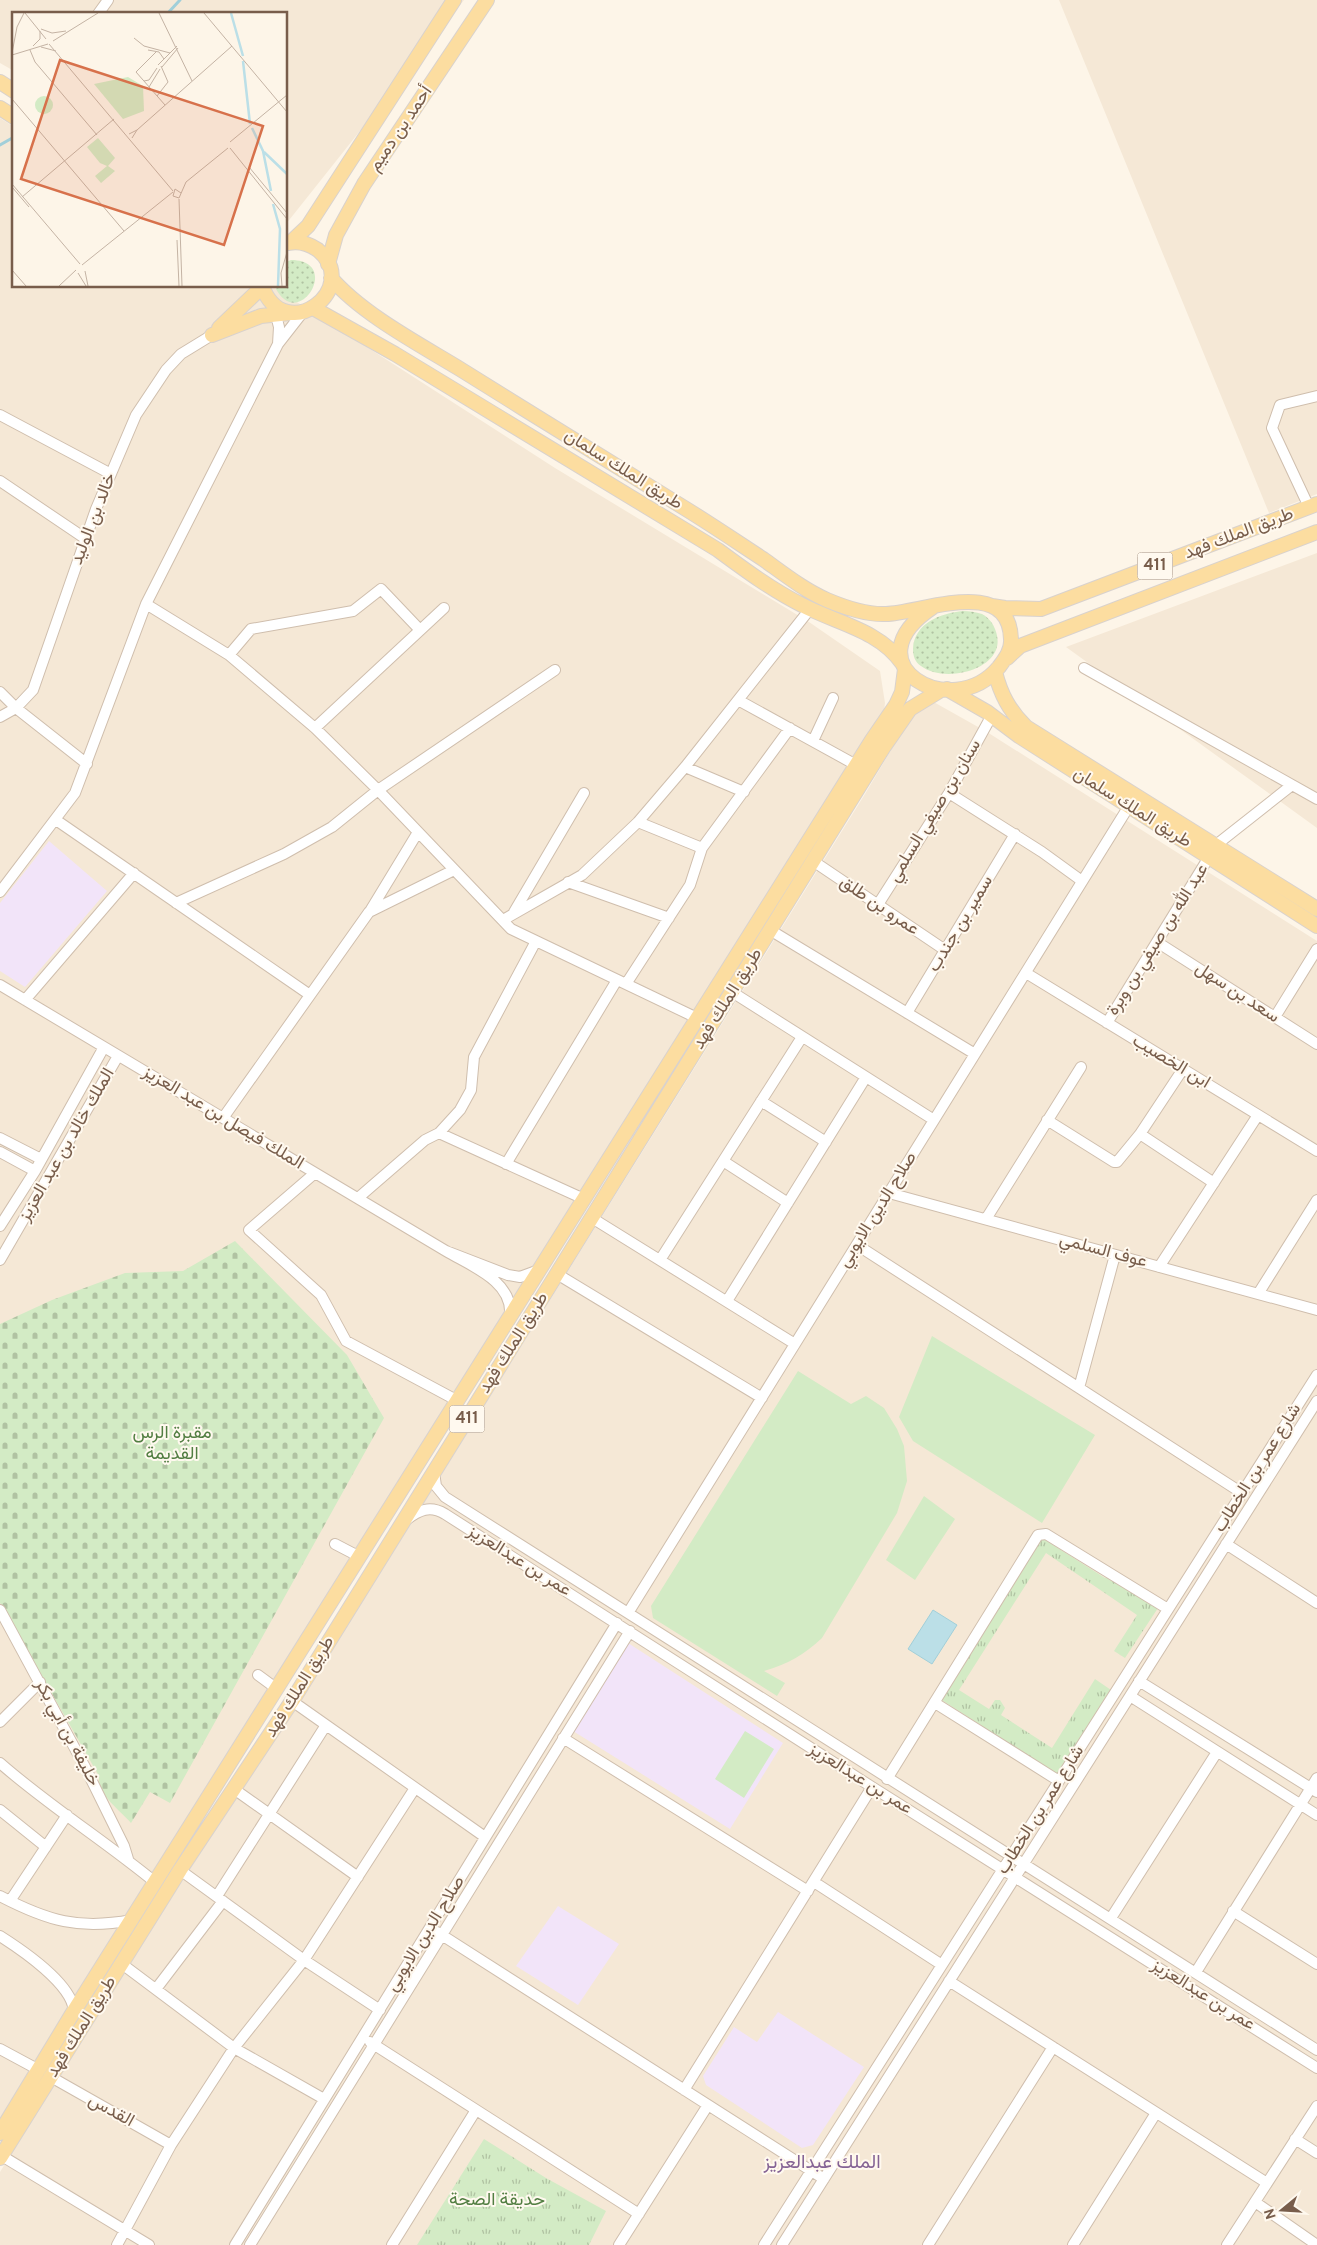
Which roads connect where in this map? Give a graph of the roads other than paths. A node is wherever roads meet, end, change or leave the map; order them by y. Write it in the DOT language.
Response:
graph roads {
  1 [pos="454,0"];
  2 [pos="486,0"];
  3 [pos="0,82"];
  4 [pos="12,90"];
  5 [pos="0,108"];
  6 [pos="12,116"];
  7 [pos="289,243"];
  8 [pos="330,271"];
  9 [pos="261,288"];
  10 [pos="263,288"];
  11 [pos="275,309"];
  12 [pos="303,311"];
  13 [pos="212,335"];
  14 [pos="278,344"];
  15 [pos="1317,396"];
  16 [pos="0,415"];
  17 [pos="111,474"];
  18 [pos="0,481"];
  19 [pos="1313,506"];
  20 [pos="1317,532"];
  21 [pos="86,539"];
  22 [pos="146,604"];
  23 [pos="989,605"];
  24 [pos="933,607"];
  25 [pos="444,608"];
  26 [pos="810,609"];
  27 [pos="420,630"];
  28 [pos="229,655"];
  29 [pos="1006,658"];
  30 [pos="903,666"];
  31 [pos="1084,668"];
  32 [pos="555,670"];
  33 [pos="994,672"];
  34 [pos="944,690"];
  35 [pos="0,692"];
  36 [pos="833,698"];
  37 [pos="738,700"];
  38 [pos="16,708"];
  39 [pos="992,716"];
  40 [pos="0,717"];
  41 [pos="315,728"];
  42 [pos="790,728"];
  43 [pos="813,741"];
  44 [pos="87,764"];
  45 [pos="856,764"];
  46 [pos="685,768"];
  47 [pos="1292,785"];
  48 [pos="378,790"];
  49 [pos="744,792"];
  50 [pos="584,793"];
  51 [pos="950,793"];
  52 [pos="1317,799"];
  53 [pos="1129,806"];
  54 [pos="56,820"];
  55 [pos="638,822"];
  56 [pos="418,832"];
  57 [pos="1014,834"];
  58 [pos="702,848"];
  59 [pos="1212,851"];
  60 [pos="813,861"];
  61 [pos="454,870"];
  62 [pos="134,874"];
  63 [pos="1082,881"];
  64 [pos="568,882"];
  65 [pos="0,892"];
  66 [pos="176,903"];
  67 [pos="877,906"];
  68 [pos="1317,909"];
  69 [pos="369,912"];
  70 [pos="512,914"];
  71 [pos="669,918"];
  72 [pos="502,920"];
  73 [pos="1317,926"];
  74 [pos="770,930"];
  75 [pos="536,941"];
  76 [pos="1157,942"];
  77 [pos="1317,949"];
  78 [pos="945,950"];
  79 [pos="1026,973"];
  80 [pos="621,982"];
  81 [pos="0,985"];
  82 [pos="732,992"];
  83 [pos="310,995"];
  84 [pos="25,1000"];
  85 [pos="907,1013"];
  86 [pos="1275,1017"];
  87 [pos="698,1018"];
  88 [pos="1107,1023"];
  89 [pos="802,1037"];
  90 [pos="1317,1044"];
  91 [pos="104,1047"];
  92 [pos="975,1054"];
  93 [pos="118,1056"];
  94 [pos="1081,1067"];
  95 [pos="1183,1069"];
  96 [pos="866,1077"];
  97 [pos="761,1101"];
  98 [pos="1258,1115"];
  99 [pos="223,1118"];
  100 [pos="934,1120"];
  101 [pos="1047,1120"];
  102 [pos="440,1133"];
  103 [pos="1140,1134"];
  104 [pos="0,1138"];
  105 [pos="826,1142"];
  106 [pos="1317,1151"];
  107 [pos="0,1152"];
  108 [pos="41,1159"];
  109 [pos="723,1162"];
  110 [pos="506,1164"];
  111 [pos="35,1171"];
  112 [pos="314,1172"];
  113 [pos="1214,1183"];
  114 [pos="889,1193"];
  115 [pos="358,1198"];
  116 [pos="584,1199"];
  117 [pos="1317,1200"];
  118 [pos="788,1202"];
  119 [pos="592,1218"];
  120 [pos="986,1219"];
  121 [pos="0,1226"];
  122 [pos="857,1245"];
  123 [pos="446,1251"];
  124 [pos="1115,1255"];
  125 [pos="0,1260"];
  126 [pos="660,1260"];
  127 [pos="1158,1267"];
  128 [pos="540,1270"];
  129 [pos="557,1274"];
  130 [pos="508,1275"];
  131 [pos="526,1292"];
  132 [pos="507,1294"];
  133 [pos="1258,1294"];
  134 [pos="541,1299"];
  135 [pos="727,1301"];
  136 [pos="1317,1310"];
  137 [pos="510,1317"];
  138 [pos="795,1344"];
  139 [pos="1317,1375"];
  140 [pos="1079,1388"];
  141 [pos="762,1398"];
  142 [pos="458,1401"];
  143 [pos="1317,1401"];
  144 [pos="434,1472"];
  145 [pos="1242,1492"];
  146 [pos="403,1522"];
  147 [pos="335,1544"];
  148 [pos="1226,1544"];
  149 [pos="360,1558"];
  150 [pos="1317,1603"];
  151 [pos="1168,1609"];
  152 [pos="0,1610"];
  153 [pos="628,1614"];
  154 [pos="618,1623"];
  155 [pos="630,1631"];
  156 [pos="258,1675"];
  157 [pos="1140,1681"];
  158 [pos="40,1682"];
  159 [pos="278,1689"];
  160 [pos="1130,1696"];
  161 [pos="292,1701"];
  162 [pos="935,1703"];
  163 [pos="0,1722"];
  164 [pos="326,1725"];
  165 [pos="563,1738"];
  166 [pos="1218,1752"];
  167 [pos="0,1763"];
  168 [pos="1317,1778"];
  169 [pos="887,1779"];
  170 [pos="1059,1781"];
  171 [pos="219,1783"];
  172 [pos="872,1787"];
  173 [pos="415,1788"];
  174 [pos="233,1790"];
  175 [pos="1314,1790"];
  176 [pos="1301,1805"];
  177 [pos="0,1810"];
  178 [pos="67,1814"];
  179 [pos="270,1814"];
  180 [pos="1317,1815"];
  181 [pos="485,1837"];
  182 [pos="46,1847"];
  183 [pos="1012,1855"];
  184 [pos="128,1859"];
  185 [pos="1024,1863"];
  186 [pos="1003,1869"];
  187 [pos="180,1870"];
  188 [pos="1016,1876"];
  189 [pos="358,1877"];
  190 [pos="814,1882"];
  191 [pos="156,1883"];
  192 [pos="808,1892"];
  193 [pos="0,1896"];
  194 [pos="220,1899"];
  195 [pos="10,1901"];
  196 [pos="1234,1911"];
  197 [pos="1111,1918"];
  198 [pos="132,1920"];
  199 [pos="430,1928"];
  200 [pos="441,1935"];
  201 [pos="0,1936"];
  202 [pos="304,1960"];
  203 [pos="122,1964"];
  204 [pos="1317,1964"];
  205 [pos="942,1965"];
  206 [pos="1196,1972"];
  207 [pos="949,1981"];
  208 [pos="156,1989"];
  209 [pos="380,2010"];
  210 [pos="74,2012"];
  211 [pos="363,2037"];
  212 [pos="374,2045"];
  213 [pos="1053,2047"];
  214 [pos="234,2048"];
  215 [pos="0,2050"];
  216 [pos="1317,2050"];
  217 [pos="1317,2068"];
  218 [pos="45,2074"];
  219 [pos="684,2090"];
  220 [pos="324,2099"];
  221 [pos="708,2105"];
  222 [pos="1317,2106"];
  223 [pos="476,2110"];
  224 [pos="1156,2112"];
  225 [pos="0,2133"];
  226 [pos="1295,2139"];
  227 [pos="171,2145"];
  228 [pos="1317,2153"];
  229 [pos="1,2157"];
  230 [pos="811,2171"];
  231 [pos="824,2179"];
  232 [pos="1267,2183"];
  233 [pos="1255,2202"];
  234 [pos="639,2214"];
  235 [pos="123,2230"];
  236 [pos="1317,2244"];
  237 [pos="117,2245"];
  238 [pos="149,2245"];
  239 [pos="235,2245"];
  240 [pos="250,2245"];
  241 [pos="392,2245"];
  242 [pos="619,2245"];
  243 [pos="764,2245"];
  244 [pos="782,2245"];
  245 [pos="928,2245"];
  246 [pos="1073,2245"];
  247 [pos="1227,2245"];
  1 -- 7 [label="main road, أحمد بن دميم"];
  2 -- 8 [label="main road, أحمد بن دميم"];
  3 -- 4 [label="main road"];
  5 -- 6 [label="main road"];
  7 -- 8 [label="main road, طريق الملك سلمان"];
  8 -- 12 [label="main road, أحمد بن دميم"];
  8 -- 24 [label="main road, طريق الملك سلمان"];
  9 -- 13 [label="main road"];
  10 -- 11 [label="main road"];
  11 -- 12 [label="main road, طريق الملك سلمان"];
  11 -- 13 [label="main road"];
  11 -- 14 [label="street"];
  12 -- 14 [label="street"];
  12 -- 26 [label="main road, طريق الملك سلمان"];
  13 -- 17 [label="street, خالد بن الوليد"];
  14 -- 22 [label="street"];
  15 -- 19 [label="street"];
  16 -- 17 [label="street"];
  17 -- 21 [label="street, خالد بن الوليد"];
  18 -- 21 [label="street"];
  19 -- 23 [label="main road, طريق الملك فهد / 411"];
  20 -- 29 [label="main road, طريق الملك فهد / 411"];
  21 -- 38 [label="street, خالد بن الوليد"];
  22 -- 28 [label="street"];
  22 -- 44 [label="street"];
  23 -- 24 [label="main road"];
  23 -- 29 [label="main road"];
  24 -- 30 [label="main road"];
  25 -- 27 [label="street"];
  26 -- 30 [label="main road, طريق الملك سلمان"];
  26 -- 37 [label="street"];
  27 -- 28 [label="street"];
  27 -- 41 [label="street"];
  28 -- 41 [label="street"];
  29 -- 33 [label="main road"];
  30 -- 34 [label="main road"];
  30 -- 45 [label="main road, طريق الملك فهد / 411"];
  31 -- 47 [label="street"];
  32 -- 48 [label="street"];
  33 -- 34 [label="main road"];
  33 -- 59 [label="main road, طريق الملك سلمان"];
  34 -- 39 [label="main road, طريق الملك سلمان"];
  34 -- 60 [label="main road, طريق الملك فهد / 411"];
  35 -- 38 [label="street"];
  36 -- 43 [label="street"];
  37 -- 42 [label="street"];
  37 -- 46 [label="street"];
  38 -- 40 [label="street, خالد بن الوليد"];
  38 -- 44 [label="street"];
  39 -- 51 [label="street, سنان بن صيفي السلمي"];
  39 -- 53 [label="main road, طريق الملك سلمان"];
  41 -- 48 [label="street"];
  42 -- 43 [label="street"];
  42 -- 49 [label="street"];
  43 -- 45 [label="street"];
  44 -- 54 [label="street"];
  45 -- 87 [label="main road, طريق الملك فهد / 411"];
  46 -- 49 [label="street"];
  46 -- 55 [label="street"];
  47 -- 52 [label="street"];
  47 -- 59 [label="street, عبد الله بن صيفي بن وبرة"];
  48 -- 56 [label="street"];
  48 -- 66 [label="street"];
  49 -- 58 [label="street"];
  50 -- 70 [label="street"];
  51 -- 57 [label="street"];
  51 -- 67 [label="street, سنان بن صيفي السلمي"];
  53 -- 59 [label="main road, طريق الملك سلمان"];
  53 -- 63 [label="street, صلاح الدين الايوبي"];
  54 -- 62 [label="street"];
  54 -- 65 [label="street"];
  55 -- 58 [label="street"];
  55 -- 64 [label="street"];
  56 -- 61 [label="street"];
  56 -- 69 [label="street"];
  57 -- 63 [label="street"];
  57 -- 78 [label="street, سمير بن جندب"];
  58 -- 71 [label="street"];
  59 -- 68 [label="main road, طريق الملك سلمان"];
  59 -- 73 [label="main road, طريق الملك سلمان"];
  59 -- 76 [label="street, عبد الله بن صيفي بن وبرة"];
  60 -- 67 [label="street, عمرو بن طلق"];
  60 -- 74 [label="main road, طريق الملك فهد / 411"];
  61 -- 69 [label="street"];
  61 -- 72 [label="street"];
  62 -- 66 [label="street"];
  62 -- 84 [label="street"];
  63 -- 79 [label="street, صلاح الدين الايوبي"];
  64 -- 70 [label="street"];
  64 -- 71 [label="street"];
  66 -- 83 [label="street"];
  67 -- 78 [label="street, عمرو بن طلق"];
  69 -- 83 [label="street"];
  70 -- 72 [label="street"];
  71 -- 80 [label="street"];
  72 -- 75 [label="street"];
  74 -- 82 [label="main road, طريق الملك فهد / 411"];
  74 -- 85 [label="street"];
  75 -- 80 [label="street"];
  75 -- 102 [label="street"];
  76 -- 86 [label="street, سعد بن سهل"];
  76 -- 88 [label="street, عبد الله بن صيفي بن وبرة"];
  77 -- 86 [label="street"];
  78 -- 85 [label="street, سمير بن جندب"];
  79 -- 88 [label="street, ابن الخصيب"];
  79 -- 92 [label="street, صلاح الدين الايوبي"];
  80 -- 87 [label="street"];
  80 -- 110 [label="street"];
  81 -- 84 [label="street, الملك فيصل بن عبد العزيز"];
  82 -- 89 [label="street"];
  82 -- 119 [label="main road, طريق الملك فهد / 411"];
  83 -- 99 [label="street"];
  84 -- 91 [label="street, الملك فيصل بن عبد العزيز"];
  85 -- 92 [label="street"];
  86 -- 90 [label="street, سعد بن سهل"];
  87 -- 116 [label="main road, طريق الملك فهد / 411"];
  88 -- 95 [label="street, ابن الخصيب"];
  89 -- 96 [label="street"];
  89 -- 97 [label="street"];
  91 -- 93 [label="street, الملك فيصل بن عبد العزيز"];
  91 -- 108 [label="street, الملك خالد بن عبد العزيز"];
  92 -- 100 [label="street, صلاح الدين الايوبي"];
  93 -- 99 [label="street, الملك فيصل بن عبد العزيز"];
  93 -- 125 [label="street, الملك خالد بن عبد العزيز"];
  94 -- 101 [label="street"];
  95 -- 98 [label="street, ابن الخصيب"];
  95 -- 103 [label="street"];
  96 -- 100 [label="street"];
  96 -- 105 [label="street"];
  97 -- 105 [label="street"];
  97 -- 109 [label="street"];
  98 -- 106 [label="street, ابن الخصيب"];
  98 -- 113 [label="street"];
  99 -- 112 [label="street, الملك فيصل بن عبد العزيز"];
  100 -- 114 [label="street, صلاح الدين الايوبي"];
  101 -- 103 [label="street"];
  101 -- 120 [label="street"];
  102 -- 110 [label="street"];
  102 -- 115 [label="street"];
  103 -- 113 [label="street"];
  104 -- 108 [label="street"];
  105 -- 118 [label="street"];
  107 -- 111 [label="street"];
  108 -- 111 [label="street, الملك خالد بن عبد العزيز"];
  109 -- 118 [label="street"];
  109 -- 126 [label="street"];
  110 -- 116 [label="street"];
  111 -- 121 [label="street, الملك خالد بن عبد العزيز"];
  112 -- 115 [label="street, الملك فيصل بن عبد العزيز"];
  112 -- 142 [label="street"];
  113 -- 127 [label="street"];
  114 -- 120 [label="street, عوف السلمي"];
  114 -- 122 [label="street, صلاح الدين الايوبي"];
  115 -- 123 [label="street, الملك فيصل بن عبد العزيز"];
  116 -- 128 [label="main road, طريق الملك فهد / 411"];
  117 -- 133 [label="street"];
  118 -- 135 [label="street"];
  119 -- 126 [label="street"];
  119 -- 129 [label="main road, طريق الملك فهد / 411"];
  120 -- 124 [label="street, عوف السلمي"];
  122 -- 138 [label="street, صلاح الدين الايوبي"];
  122 -- 140 [label="street"];
  123 -- 130 [label="street"];
  123 -- 132 [label="street"];
  124 -- 127 [label="street, عوف السلمي"];
  124 -- 140 [label="street"];
  126 -- 135 [label="street"];
  127 -- 133 [label="street, عوف السلمي"];
  128 -- 130 [label="street"];
  128 -- 131 [label="main road, طريق الملك فهد / 411"];
  129 -- 134 [label="main road, طريق الملك فهد / 411"];
  129 -- 141 [label="street"];
  130 -- 131 [label="street"];
  131 -- 132 [label="street"];
  131 -- 134 [label="street"];
  131 -- 137 [label="main road, طريق الملك فهد / 411"];
  132 -- 137 [label="street"];
  133 -- 136 [label="street, عوف السلمي"];
  134 -- 144 [label="main road, طريق الملك فهد / 411"];
  135 -- 138 [label="street"];
  137 -- 142 [label="main road, طريق الملك فهد / 411"];
  138 -- 141 [label="street, صلاح الدين الايوبي"];
  139 -- 145 [label="street, شارع عمر بن الخطاب"];
  140 -- 145 [label="street"];
  141 -- 153 [label="street, صلاح الدين الايوبي"];
  142 -- 149 [label="main road, طريق الملك فهد / 411"];
  143 -- 148 [label="street, شارع عمر بن الخطاب"];
  144 -- 146 [label="main road, طريق الملك فهد / 411"];
  144 -- 153 [label="street, عمر بن عبدالعزيز"];
  145 -- 151 [label="street, شارع عمر بن الخطاب"];
  146 -- 154 [label="street, عمر بن عبدالعزيز"];
  146 -- 161 [label="main road, طريق الملك فهد / 411"];
  147 -- 149 [label="street"];
  148 -- 150 [label="street"];
  148 -- 157 [label="street, شارع عمر بن الخطاب"];
  149 -- 159 [label="main road, طريق الملك فهد / 411"];
  151 -- 162 [label="street"];
  151 -- 170 [label="street, شارع عمر بن الخطاب"];
  152 -- 158 [label="street, خليفة بن أبي بكر"];
  153 -- 169 [label="street, عمر بن عبدالعزيز"];
  154 -- 155 [label="street, عمر بن عبدالعزيز"];
  154 -- 181 [label="street, صلاح الدين الايوبي"];
  155 -- 165 [label="street, صلاح الدين الايوبي"];
  155 -- 172 [label="street, عمر بن عبدالعزيز"];
  156 -- 159 [label="street"];
  157 -- 160 [label="street, شارع عمر بن الخطاب"];
  157 -- 175 [label="street"];
  158 -- 163 [label="street"];
  158 -- 184 [label="street, خليفة بن أبي بكر"];
  159 -- 171 [label="main road, طريق الملك فهد / 411"];
  160 -- 166 [label="street"];
  160 -- 185 [label="street, شارع عمر بن الخطاب"];
  161 -- 164 [label="street"];
  161 -- 174 [label="main road, طريق الملك فهد / 411"];
  162 -- 169 [label="street"];
  162 -- 170 [label="street"];
  164 -- 173 [label="street"];
  164 -- 179 [label="street"];
  165 -- 192 [label="street"];
  165 -- 200 [label="street, صلاح الدين الايوبي"];
  166 -- 176 [label="street"];
  166 -- 197 [label="street"];
  167 -- 178 [label="street, خليفة بن أبي بكر"];
  168 -- 175 [label="street"];
  169 -- 183 [label="street, عمر بن عبدالعزيز"];
  170 -- 183 [label="street, شارع عمر بن الخطاب"];
  171 -- 174 [label="main road"];
  171 -- 191 [label="main road, طريق الملك فهد / 411"];
  172 -- 186 [label="street, عمر بن عبدالعزيز"];
  172 -- 190 [label="street"];
  173 -- 181 [label="street"];
  173 -- 189 [label="street"];
  174 -- 179 [label="street"];
  174 -- 187 [label="main road, طريق الملك فهد / 411"];
  175 -- 176 [label="street"];
  176 -- 180 [label="street"];
  176 -- 196 [label="street"];
  177 -- 182 [label="street"];
  178 -- 182 [label="street"];
  178 -- 184 [label="street, خليفة بن أبي بكر"];
  179 -- 189 [label="street"];
  179 -- 194 [label="street"];
  181 -- 199 [label="street, صلاح الدين الايوبي"];
  182 -- 195 [label="street"];
  183 -- 185 [label="street, عمر بن عبدالعزيز"];
  183 -- 186 [label="street, شارع عمر بن الخطاب"];
  184 -- 191 [label="street, خليفة بن أبي بكر"];
  185 -- 188 [label="street, شارع عمر بن الخطاب"];
  185 -- 197 [label="street, عمر بن عبدالعزيز"];
  186 -- 188 [label="street, عمر بن عبدالعزيز"];
  186 -- 205 [label="street, شارع عمر بن الخطاب"];
  187 -- 194 [label="street"];
  187 -- 203 [label="main road, طريق الملك فهد / 411"];
  188 -- 207 [label="street, شارع عمر بن الخطاب"];
  188 -- 217 [label="street, عمر بن عبدالعزيز"];
  189 -- 202 [label="street"];
  190 -- 192 [label="street"];
  190 -- 205 [label="street"];
  191 -- 198 [label="main road, طريق الملك فهد / 411"];
  192 -- 219 [label="street"];
  193 -- 195 [label="street"];
  194 -- 202 [label="street"];
  194 -- 208 [label="street"];
  195 -- 198 [label="street"];
  196 -- 204 [label="street"];
  196 -- 206 [label="street"];
  197 -- 206 [label="street, عمر بن عبدالعزيز"];
  198 -- 210 [label="main road, طريق الملك فهد / 411"];
  199 -- 200 [label="street"];
  199 -- 209 [label="street, صلاح الدين الايوبي"];
  200 -- 212 [label="street, صلاح الدين الايوبي"];
  200 -- 219 [label="street"];
  201 -- 210 [label="street"];
  202 -- 209 [label="street"];
  202 -- 214 [label="street"];
  203 -- 208 [label="street"];
  203 -- 218 [label="main road, طريق الملك فهد / 411"];
  205 -- 230 [label="street, شارع عمر بن الخطاب"];
  206 -- 216 [label="street, عمر بن عبدالعزيز"];
  207 -- 213 [label="street"];
  207 -- 231 [label="street, شارع عمر بن الخطاب"];
  208 -- 214 [label="street"];
  209 -- 211 [label="street, صلاح الدين الايوبي"];
  210 -- 218 [label="main road, طريق الملك فهد / 411"];
  211 -- 212 [label="street"];
  211 -- 220 [label="street, صلاح الدين الايوبي"];
  212 -- 223 [label="street"];
  212 -- 240 [label="street, صلاح الدين الايوبي"];
  213 -- 224 [label="street"];
  213 -- 245 [label="street"];
  214 -- 220 [label="street"];
  214 -- 227 [label="street"];
  215 -- 218 [label="street, القدس"];
  218 -- 225 [label="main road, طريق الملك فهد / 411"];
  218 -- 227 [label="street, القدس"];
  218 -- 229 [label="main road, طريق الملك فهد / 411"];
  219 -- 221 [label="street"];
  220 -- 239 [label="street, صلاح الدين الايوبي"];
  221 -- 230 [label="street"];
  221 -- 234 [label="street"];
  222 -- 226 [label="street"];
  223 -- 234 [label="street"];
  223 -- 241 [label="street"];
  224 -- 232 [label="street"];
  224 -- 246 [label="street"];
  226 -- 228 [label="street"];
  226 -- 232 [label="street"];
  227 -- 235 [label="street"];
  229 -- 235 [label="street"];
  230 -- 231 [label="street"];
  230 -- 243 [label="street, شارع عمر بن الخطاب"];
  231 -- 244 [label="street, شارع عمر بن الخطاب"];
  232 -- 233 [label="street"];
  233 -- 236 [label="street"];
  233 -- 247 [label="street"];
  234 -- 242 [label="street"];
  235 -- 237 [label="street"];
  235 -- 238 [label="street"];
}
